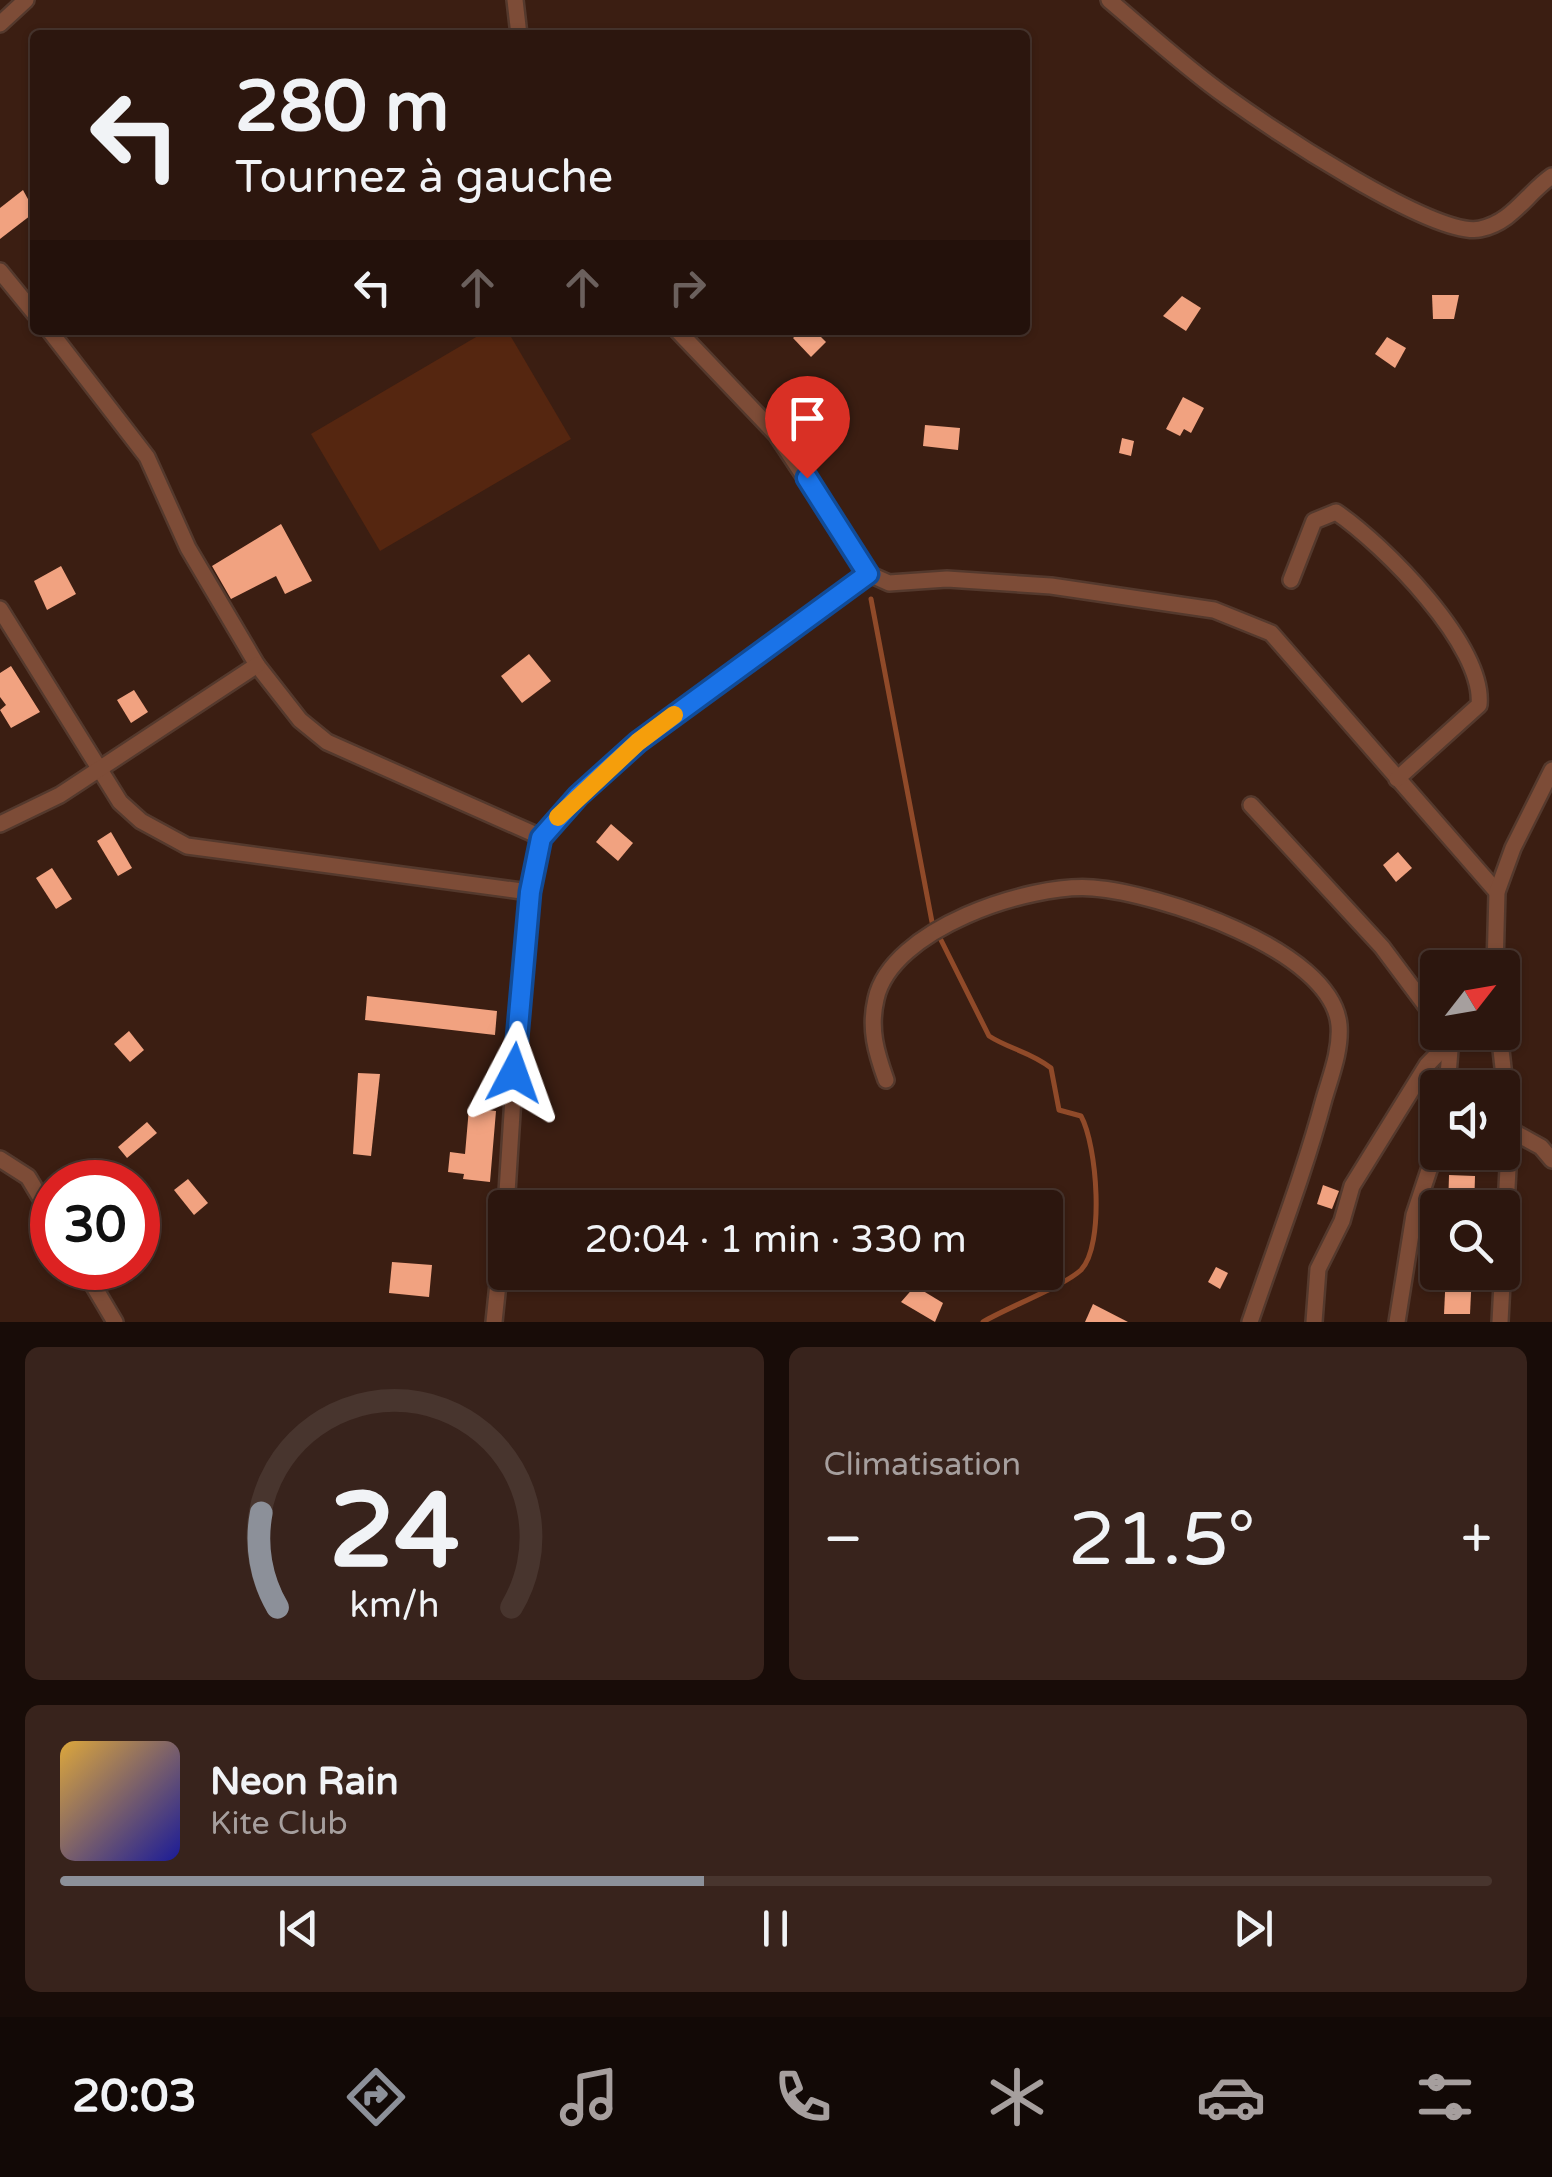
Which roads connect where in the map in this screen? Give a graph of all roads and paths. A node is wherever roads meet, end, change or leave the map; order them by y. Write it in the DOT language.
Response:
graph roads {
  1 [pos="26,0"];
  2 [pos="515,0"];
  3 [pos="1109,0"];
  4 [pos="0,24"];
  5 [pos="518,30"];
  6 [pos="1552,176"];
  7 [pos="0,271"];
  8 [pos="30,308"];
  9 [pos="53,335"];
  10 [pos="682,335"];
  11 [pos="868,574"];
  12 [pos="1291,580"];
  13 [pos="0,610"];
  14 [pos="257,666"];
  15 [pos="100,770"];
  16 [pos="1552,770"];
  17 [pos="1397,779"];
  18 [pos="1251,805"];
  19 [pos="0,824"];
  20 [pos="541,838"];
  21 [pos="530,892"];
  22 [pos="1497,892"];
  23 [pos="1495,950"];
  24 [pos="1420,998"];
  25 [pos="1440,1050"];
  26 [pos="886,1080"];
  27 [pos="1520,1138"];
  28 [pos="0,1158"];
  29 [pos="1552,1160"];
  30 [pos="1429,1170"];
  31 [pos="1505,1170"];
  32 [pos="30,1180"];
  33 [pos="507,1190"];
  34 [pos="96,1290"];
  35 [pos="497,1290"];
  36 [pos="116,1322"];
  37 [pos="494,1322"];
  38 [pos="1250,1322"];
  39 [pos="1314,1322"];
  40 [pos="1397,1322"];
  41 [pos="1500,1322"];
  1 -- 4 [label="street"];
  2 -- 5 [label="street"];
  3 -- 6 [label="street"];
  7 -- 8 [label="street"];
  9 -- 14 [label="street"];
  10 -- 11 [label="street"];
  11 -- 17 [label="street"];
  11 -- 20 [label="street"];
  12 -- 17 [label="street"];
  13 -- 15 [label="street"];
  14 -- 15 [label="street"];
  14 -- 20 [label="street"];
  15 -- 19 [label="street"];
  15 -- 21 [label="street"];
  16 -- 22 [label="street"];
  17 -- 22 [label="street"];
  18 -- 24 [label="street"];
  20 -- 21 [label="street"];
  21 -- 33 [label="street"];
  22 -- 23 [label="street"];
  25 -- 39 [label="street"];
  26 -- 38 [label="street"];
  27 -- 29 [label="street"];
  28 -- 32 [label="street"];
  30 -- 40 [label="street"];
  31 -- 41 [label="street"];
  34 -- 36 [label="street"];
  35 -- 37 [label="street"];
}
